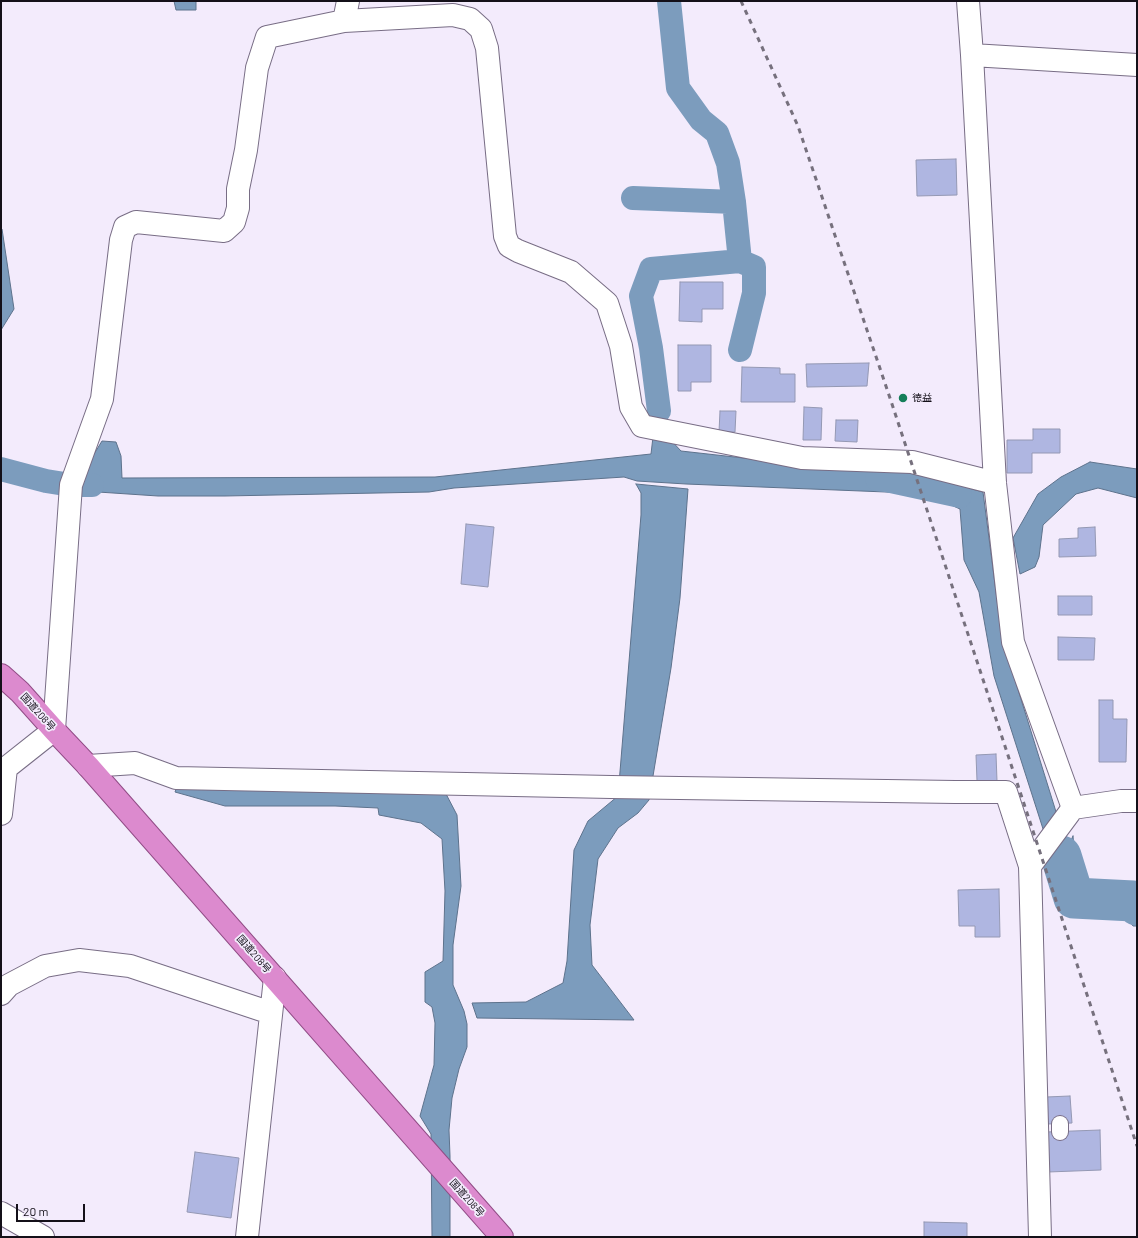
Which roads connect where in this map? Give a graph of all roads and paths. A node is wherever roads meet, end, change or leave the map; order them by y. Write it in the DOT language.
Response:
graph roads {
  1 [pos="968,1"];
  2 [pos="346,11"];
  3 [pos="972,55"];
  4 [pos="1137,64"];
  5 [pos="995,483"];
  6 [pos="1,675"];
  7 [pos="54,730"];
  8 [pos="88,766"];
  9 [pos="4,770"];
  10 [pos="1137,801"];
  11 [pos="1073,808"];
  12 [pos="1,814"];
  13 [pos="1030,866"];
  14 [pos="10,974"];
  15 [pos="275,978"];
  16 [pos="1,994"];
  17 [pos="271,1013"];
  18 [pos="1,1214"];
  19 [pos="43,1237"];
  20 [pos="247,1237"];
  21 [pos="502,1237"];
  22 [pos="1040,1237"];
  1 -- 3 [label="street"];
  2 -- 5 [label="street"];
  2 -- 7 [label="street"];
  3 -- 4 [label="street"];
  3 -- 5 [label="street"];
  5 -- 11 [label="street"];
  6 -- 7 [label="highway, 国道208号"];
  7 -- 8 [label="highway, 国道208号"];
  7 -- 9 [label="street"];
  8 -- 13 [label="street"];
  8 -- 15 [label="highway, 国道208号"];
  9 -- 12 [label="street"];
  10 -- 11 [label="street"];
  11 -- 13 [label="street"];
  13 -- 22 [label="street"];
  14 -- 16 [label="street"];
  14 -- 17 [label="street"];
  15 -- 17 [label="street"];
  15 -- 21 [label="highway, 国道208号"];
  17 -- 20 [label="street"];
  18 -- 19 [label="street"];
}
